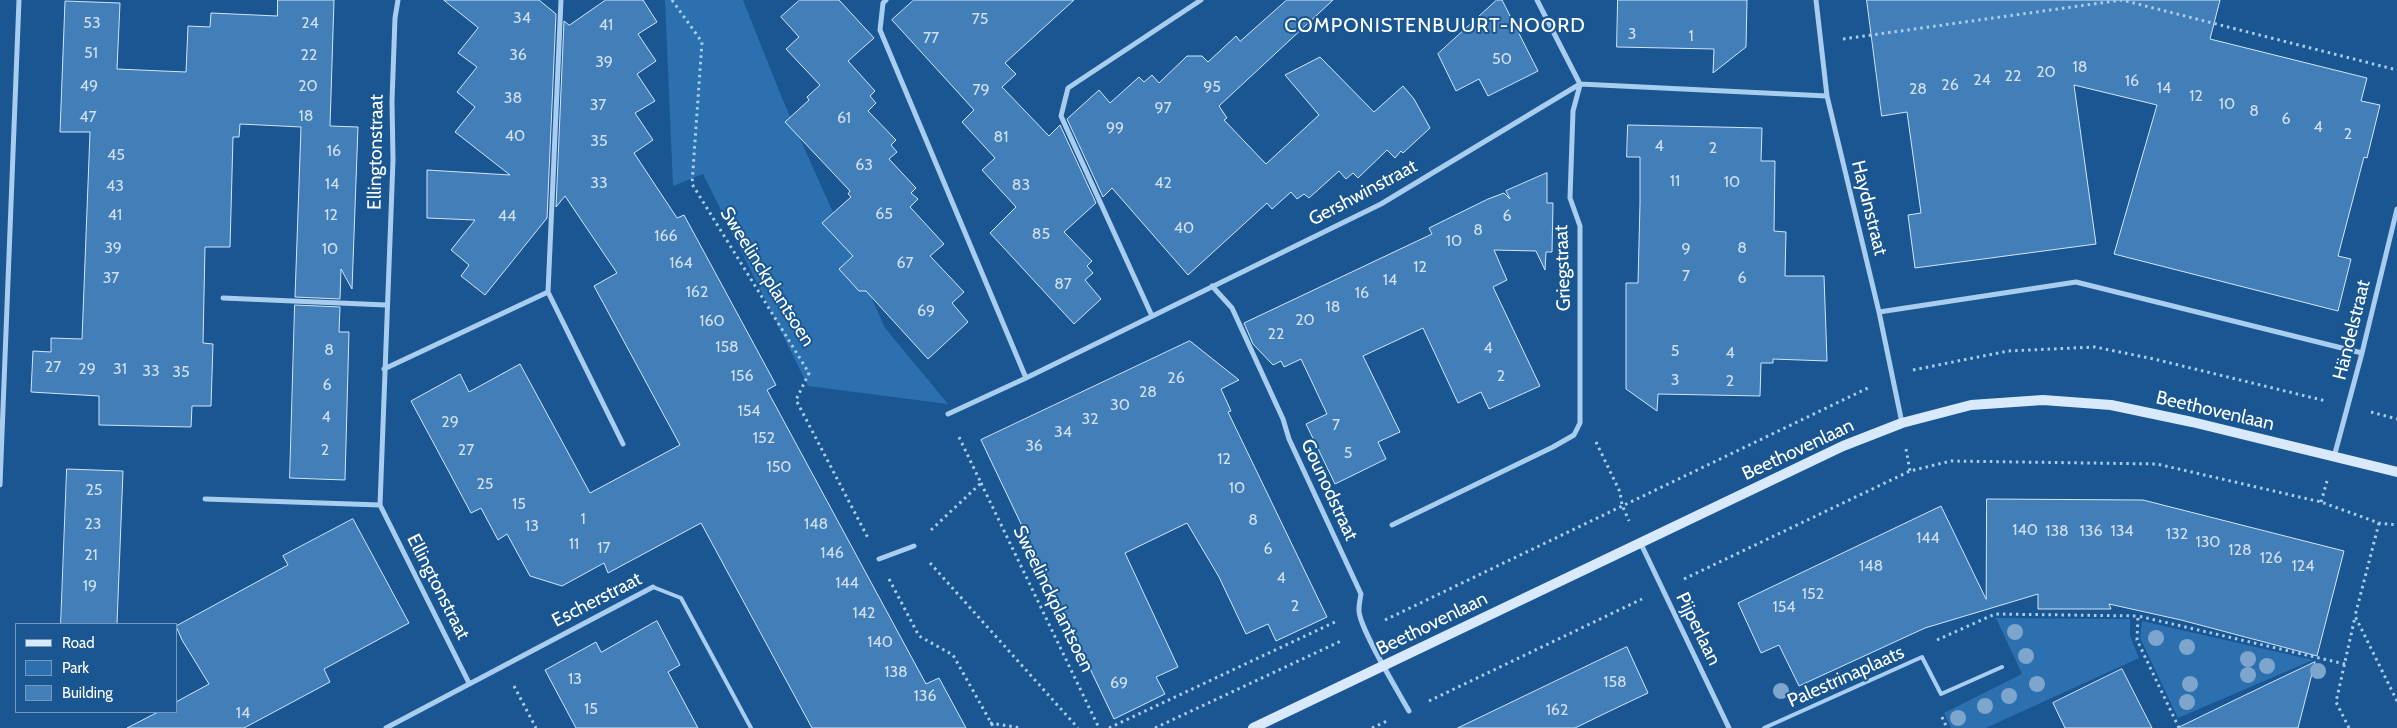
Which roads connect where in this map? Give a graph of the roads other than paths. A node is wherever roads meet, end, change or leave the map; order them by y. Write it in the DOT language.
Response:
graph roads {
  1 [pos="19,0"];
  2 [pos="398,0"];
  3 [pos="561,0"];
  4 [pos="886,0"];
  5 [pos="1202,0"];
  6 [pos="1537,0"];
  7 [pos="1816,0"];
  8 [pos="1580,84"];
  9 [pos="1827,96"];
  10 [pos="2397,209"];
  11 [pos="1212,286"];
  12 [pos="548,292"];
  13 [pos="223,298"];
  14 [pos="386,305"];
  15 [pos="1879,312"];
  16 [pos="1152,316"];
  17 [pos="2362,354"];
  18 [pos="384,369"];
  19 [pos="1026,378"];
  20 [pos="948,414"];
  21 [pos="1902,422"];
  22 [pos="623,444"];
  23 [pos="2334,457"];
  24 [pos="2397,472"];
  25 [pos="0,485"];
  26 [pos="205,499"];
  27 [pos="380,505"];
  28 [pos="1392,525"];
  29 [pos="1641,544"];
  30 [pos="914,546"];
  31 [pos="879,559"];
  32 [pos="653,587"];
  33 [pos="1384,667"];
  34 [pos="2002,667"];
  35 [pos="469,683"];
  36 [pos="1409,711"];
  37 [pos="386,728"];
  38 [pos="751,728"];
  39 [pos="1253,728"];
  40 [pos="1729,728"];
  41 [pos="1764,728"];
  1 -- 25 [label="street"];
  2 -- 14 [label="street, Ellingtonstraat"];
  3 -- 12 [label="street"];
  4 -- 19 [label="street"];
  5 -- 16 [label="street"];
  6 -- 8 [label="street"];
  7 -- 9 [label="street, Haydnstraat"];
  8 -- 9 [label="street"];
  8 -- 11 [label="street, Gershwinstraat"];
  8 -- 28 [label="street, Griegstraat"];
  9 -- 15 [label="street, Haydnstraat"];
  10 -- 17 [label="street, Händelstraat"];
  11 -- 16 [label="street, Gershwinstraat"];
  11 -- 33 [label="street, Gounodstraat"];
  12 -- 18 [label="street"];
  12 -- 22 [label="street"];
  13 -- 14 [label="street"];
  14 -- 18 [label="street, Ellingtonstraat"];
  15 -- 17 [label="street"];
  15 -- 21 [label="street, Haydnstraat"];
  16 -- 19 [label="street, Gershwinstraat"];
  17 -- 23 [label="street, Händelstraat"];
  18 -- 27 [label="street, Ellingtonstraat"];
  19 -- 20 [label="street, Gershwinstraat"];
  21 -- 23 [label="street, Beethovenlaan"];
  21 -- 29 [label="street, Beethovenlaan"];
  23 -- 24 [label="street, Beethovenlaan"];
  26 -- 27 [label="street"];
  27 -- 35 [label="street, Ellingtonstraat"];
  29 -- 33 [label="street, Beethovenlaan"];
  29 -- 40 [label="street, Pijperlaan"];
  30 -- 31 [label="street"];
  32 -- 35 [label="street, Escherstraat"];
  32 -- 38 [label="lane, Escherstraat"];
  33 -- 36 [label="street"];
  33 -- 39 [label="street, Beethovenlaan"];
  34 -- 41 [label="lane, Palestrinaplaats"];
  35 -- 37 [label="street, Escherstraat"];
}
